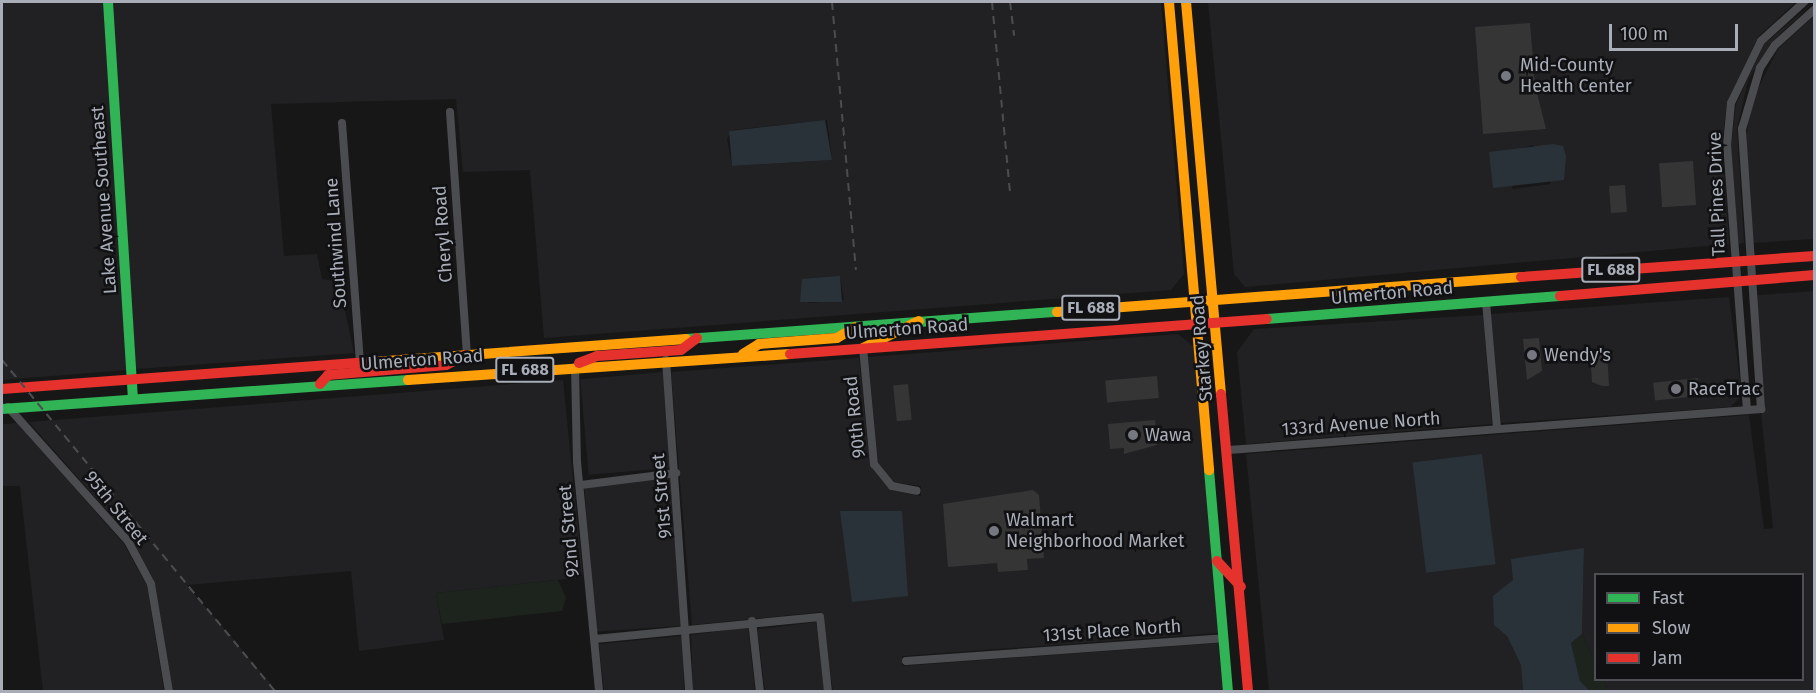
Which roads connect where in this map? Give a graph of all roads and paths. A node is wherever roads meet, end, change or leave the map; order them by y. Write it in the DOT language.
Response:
graph roads {
  1 [pos="108,2"];
  2 [pos="1169,2"];
  3 [pos="1186,2"];
  4 [pos="1804,2"];
  5 [pos="1815,10"];
  6 [pos="450,112"];
  7 [pos="342,123"];
  8 [pos="1815,256"];
  9 [pos="1750,260"];
  10 [pos="1735,262"];
  11 [pos="1815,275"];
  12 [pos="1750,280"];
  13 [pos="1736,281"];
  14 [pos="1214,300"];
  15 [pos="1196,301"];
  16 [pos="1486,302"];
  17 [pos="919,321"];
  18 [pos="1217,324"];
  19 [pos="858,325"];
  20 [pos="1198,325"];
  21 [pos="698,337"];
  22 [pos="863,348"];
  23 [pos="467,354"];
  24 [pos="739,356"];
  25 [pos="666,360"];
  26 [pos="360,362"];
  27 [pos="575,367"];
  28 [pos="132,378"];
  29 [pos="320,384"];
  30 [pos="2,389"];
  31 [pos="133,397"];
  32 [pos="4,407"];
  33 [pos="1761,409"];
  34 [pos="1747,410"];
  35 [pos="1497,428"];
  36 [pos="1228,450"];
  37 [pos="676,472"];
  38 [pos="581,485"];
  39 [pos="917,491"];
  40 [pos="1217,561"];
  41 [pos="1240,587"];
  42 [pos="752,621"];
  43 [pos="688,630"];
  44 [pos="1223,638"];
  45 [pos="595,639"];
  46 [pos="906,661"];
  47 [pos="169,692"];
  48 [pos="599,692"];
  49 [pos="689,692"];
  50 [pos="760,692"];
  51 [pos="828,692"];
  52 [pos="1228,692"];
  53 [pos="1248,692"];
  1 -- 28 [label="main road, Lake Avenue Southeast"];
  2 -- 15 [label="main road, Starkey Road"];
  3 -- 14 [label="main road, Starkey Road"];
  4 -- 10 [label="street, Tall Pines Drive"];
  5 -- 9 [label="street, Tall Pines Drive"];
  6 -- 23 [label="street, Cheryl Road"];
  7 -- 26 [label="street, Southwind Lane"];
  8 -- 9 [label="main road, Ulmerton Road / FL 688"];
  9 -- 10 [label="main road, Ulmerton Road / FL 688"];
  9 -- 12 [label="street, Tall Pines Drive"];
  10 -- 13 [label="street, Tall Pines Drive"];
  10 -- 14 [label="main road, Ulmerton Road / FL 688"];
  11 -- 12 [label="main road, Ulmerton Road / FL 688"];
  12 -- 13 [label="main road, Ulmerton Road / FL 688"];
  12 -- 33 [label="street, Tall Pines Drive"];
  13 -- 16 [label="main road, Ulmerton Road / FL 688"];
  13 -- 34 [label="street, Tall Pines Drive"];
  14 -- 15 [label="main road, Ulmerton Road / FL 688"];
  14 -- 18 [label="main road, Starkey Road"];
  15 -- 17 [label="main road, Ulmerton Road / FL 688"];
  15 -- 20 [label="main road, Starkey Road"];
  16 -- 18 [label="main road, Ulmerton Road / FL 688"];
  16 -- 35 [label="street"];
  17 -- 19 [label="main road, Ulmerton Road / FL 688"];
  17 -- 22 [label="main road"];
  18 -- 20 [label="main road, Ulmerton Road / FL 688"];
  18 -- 36 [label="main road, Starkey Road"];
  19 -- 21 [label="main road, Ulmerton Road / FL 688"];
  19 -- 24 [label="main road"];
  20 -- 22 [label="main road, Ulmerton Road / FL 688"];
  20 -- 40 [label="main road, Starkey Road"];
  21 -- 23 [label="main road, Ulmerton Road / FL 688"];
  21 -- 27 [label="main road"];
  22 -- 24 [label="main road, Ulmerton Road / FL 688"];
  22 -- 39 [label="street, 90th Road"];
  23 -- 26 [label="main road, Ulmerton Road / FL 688"];
  23 -- 29 [label="main road"];
  24 -- 25 [label="main road, Ulmerton Road / FL 688"];
  25 -- 27 [label="main road, Ulmerton Road / FL 688"];
  25 -- 37 [label="street, 91st Street"];
  26 -- 28 [label="main road, Ulmerton Road / FL 688"];
  27 -- 29 [label="main road, Ulmerton Road / FL 688"];
  27 -- 38 [label="street, 92nd Street"];
  28 -- 30 [label="main road, Ulmerton Road / FL 688"];
  28 -- 31 [label="main road, Lake Avenue Southeast"];
  29 -- 31 [label="main road, Ulmerton Road / FL 688"];
  31 -- 32 [label="main road, Ulmerton Road / FL 688"];
  32 -- 47 [label="street, 95th Street"];
  33 -- 34 [label="street, 133rd Avenue North"];
  34 -- 35 [label="street, 133rd Avenue North"];
  35 -- 36 [label="street, 133rd Avenue North"];
  36 -- 41 [label="main road, Starkey Road"];
  37 -- 38 [label="street"];
  37 -- 43 [label="street, 91st Street"];
  38 -- 45 [label="street, 92nd Street"];
  40 -- 41 [label="main road"];
  40 -- 44 [label="main road, Starkey Road"];
  41 -- 53 [label="main road, Starkey Road"];
  42 -- 43 [label="street"];
  42 -- 50 [label="street"];
  42 -- 51 [label="street"];
  43 -- 45 [label="street"];
  43 -- 49 [label="street, 91st Street"];
  44 -- 46 [label="street, 131st Place North"];
  44 -- 52 [label="main road, Starkey Road"];
  45 -- 48 [label="street, 92nd Street"];
}
